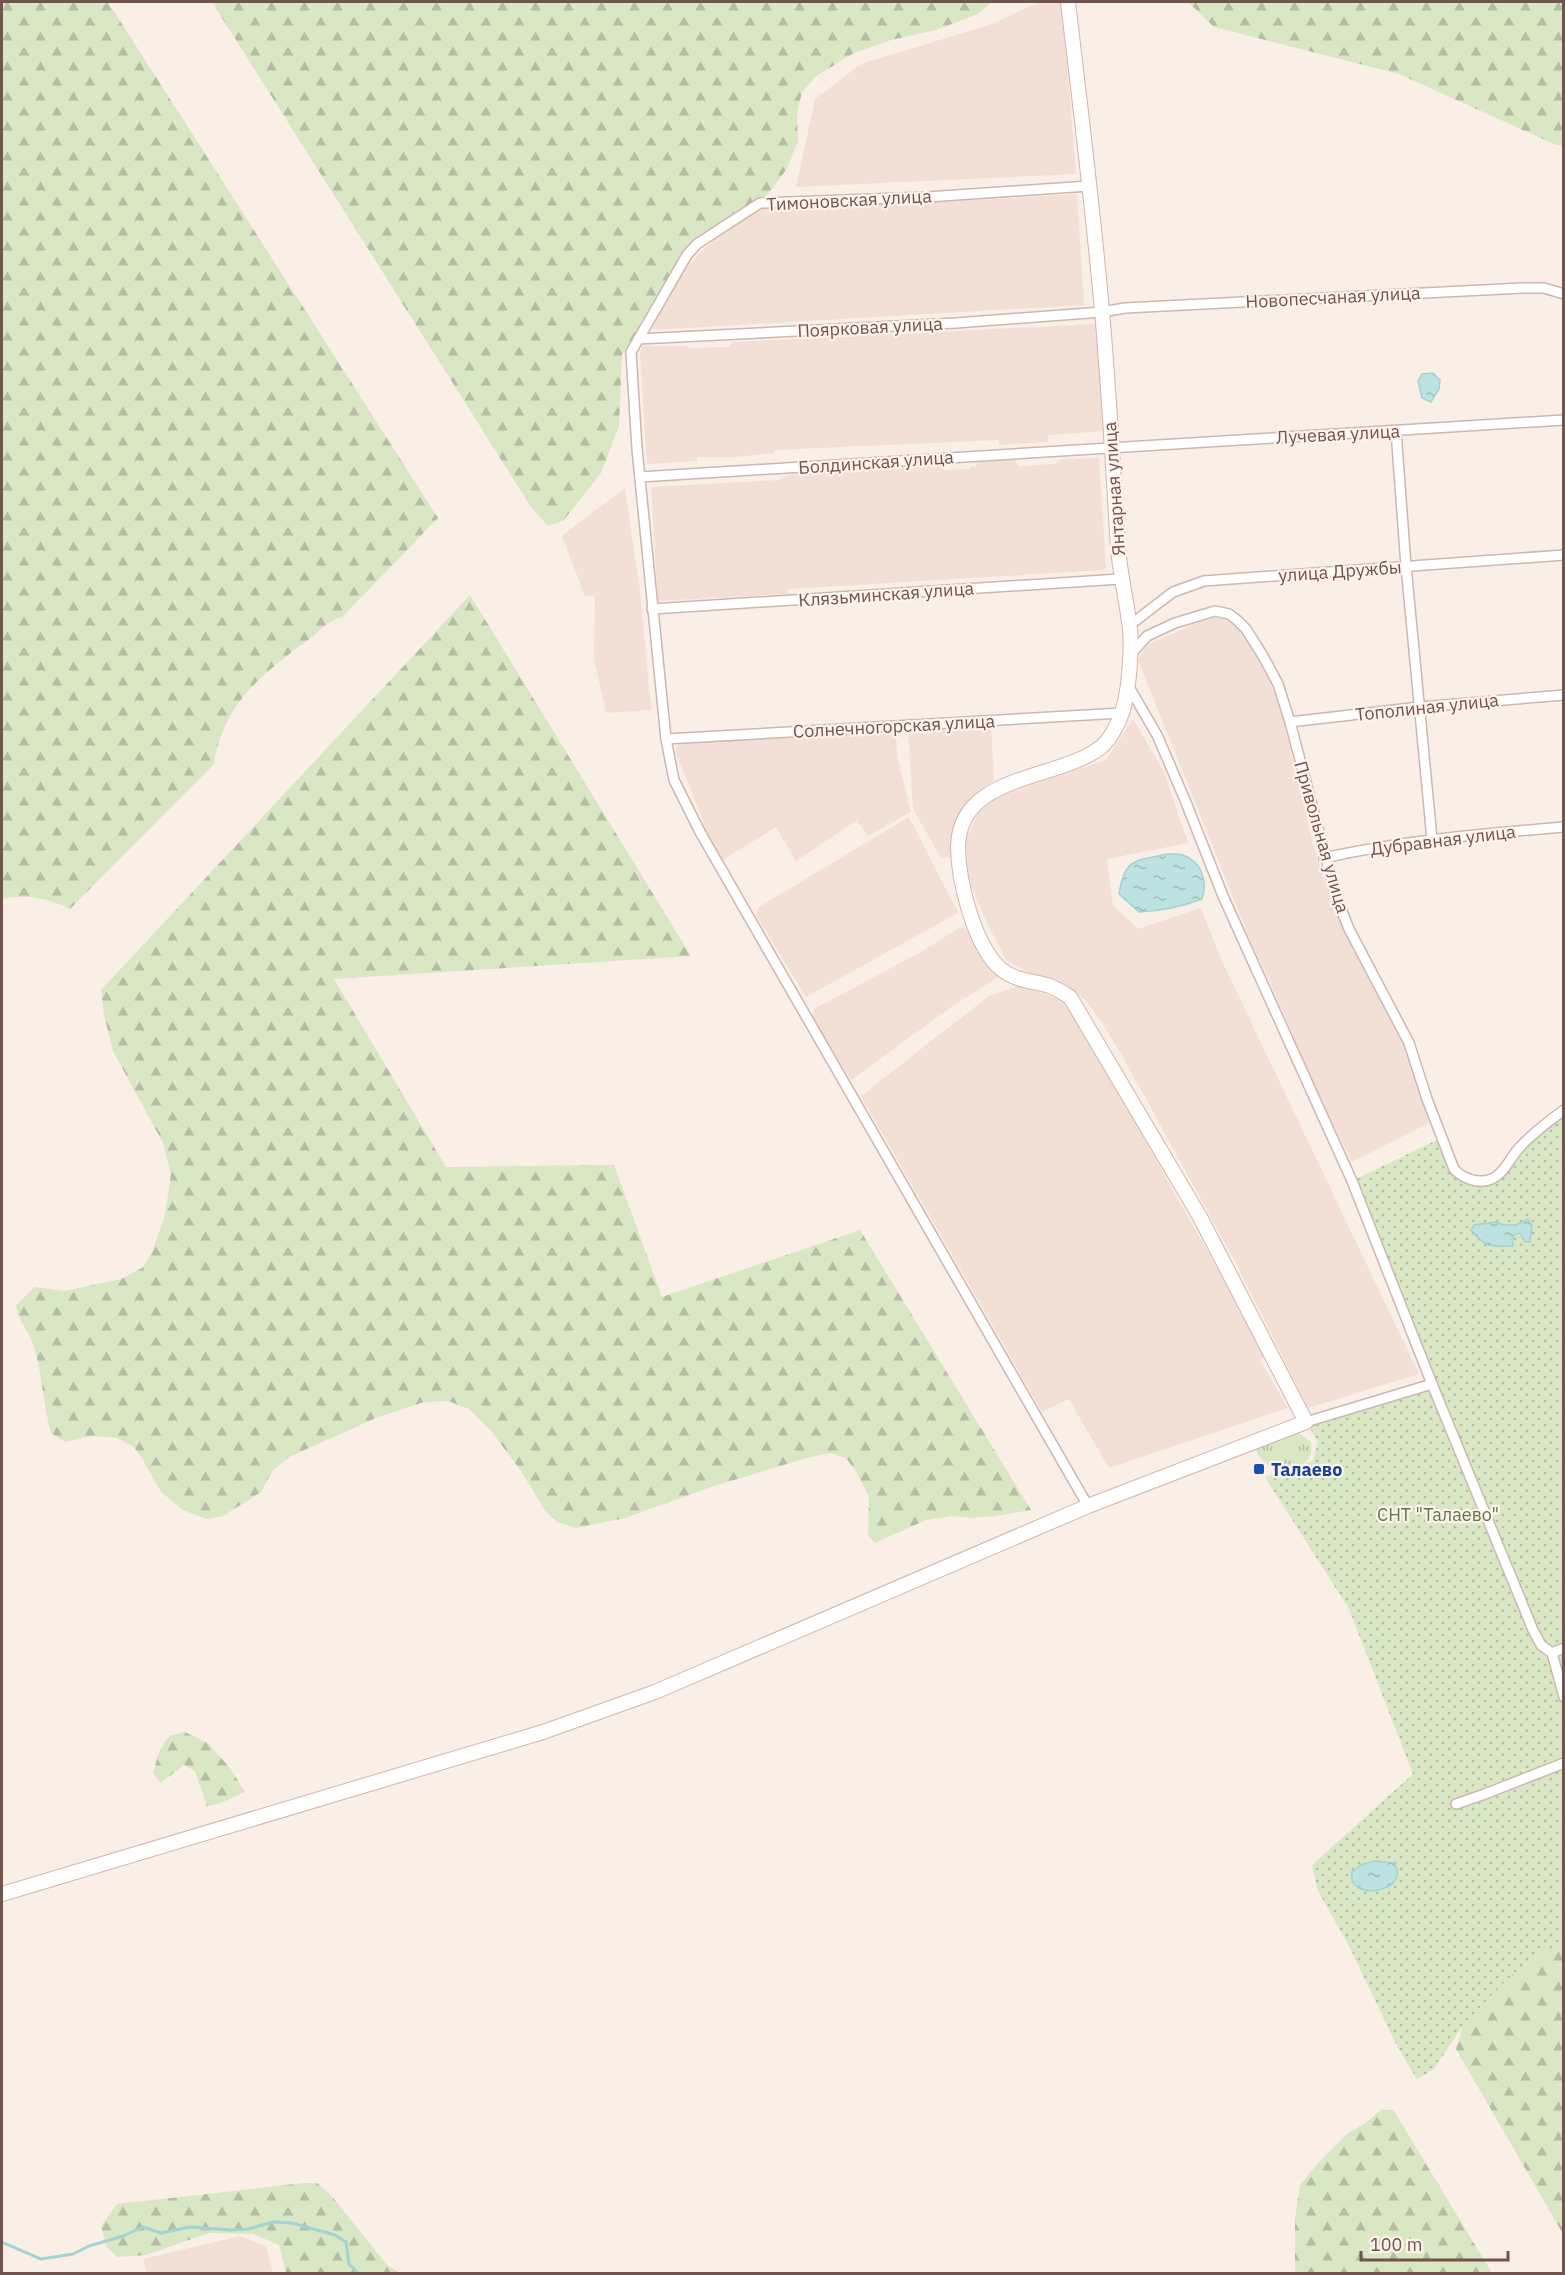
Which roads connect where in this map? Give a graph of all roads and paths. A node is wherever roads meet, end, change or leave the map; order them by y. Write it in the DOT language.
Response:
graph roads {
  1 [pos="1068,2"];
  2 [pos="1089,186"];
  3 [pos="1563,294"];
  4 [pos="1102,312"];
  5 [pos="638,339"];
  6 [pos="1563,420"];
  7 [pos="1396,431"];
  8 [pos="1112,446"];
  9 [pos="640,477"];
  10 [pos="1563,555"];
  11 [pos="1406,566"];
  12 [pos="1120,579"];
  13 [pos="652,609"];
  14 [pos="1130,624"];
  15 [pos="1129,655"];
  16 [pos="1129,687"];
  17 [pos="1563,695"];
  18 [pos="1420,707"];
  19 [pos="1122,713"];
  20 [pos="1290,722"];
  21 [pos="666,739"];
  22 [pos="1563,826"];
  23 [pos="1432,839"];
  24 [pos="1324,858"];
  25 [pos="1563,1110"];
  26 [pos="1432,1384"];
  27 [pos="1306,1422"];
  28 [pos="1088,1506"];
  29 [pos="1563,1648"];
  30 [pos="1552,1653"];
  31 [pos="1563,1697"];
  32 [pos="1563,1763"];
  33 [pos="1456,1804"];
  34 [pos="2,1894"];
  1 -- 2 [label="street, Янтарная улица"];
  2 -- 4 [label="street, Янтарная улица"];
  2 -- 5 [label="street, Тимоновская улица"];
  3 -- 4 [label="street, Новопесчаная улица"];
  4 -- 5 [label="street, Поярковая улица"];
  4 -- 8 [label="street, Янтарная улица"];
  5 -- 9 [label="street, Тимоновская улица"];
  6 -- 7 [label="street, Лучевая улица"];
  7 -- 8 [label="street, Лучевая улица"];
  7 -- 11 [label="street"];
  8 -- 9 [label="street, Болдинская улица"];
  8 -- 12 [label="street, Янтарная улица"];
  9 -- 13 [label="street, Тимоновская улица"];
  10 -- 11 [label="street, улица Дружбы"];
  11 -- 14 [label="street, улица Дружбы"];
  11 -- 18 [label="street"];
  12 -- 13 [label="street, Клязьминская улица"];
  12 -- 14 [label="street, Янтарная улица"];
  13 -- 21 [label="street, Тимоновская улица"];
  14 -- 15 [label="street, Янтарная улица"];
  15 -- 16 [label="street, Янтарная улица"];
  15 -- 20 [label="street, Привольная улица"];
  16 -- 19 [label="street, Янтарная улица"];
  16 -- 26 [label="street"];
  17 -- 18 [label="street, Тополиная улица"];
  18 -- 20 [label="street, Тополиная улица"];
  18 -- 23 [label="street"];
  19 -- 21 [label="street, Солнечногорская улица"];
  19 -- 27 [label="street, Янтарная улица"];
  20 -- 24 [label="street, Привольная улица"];
  21 -- 28 [label="street, Тимоновская улица"];
  22 -- 23 [label="street, Дубравная улица"];
  23 -- 24 [label="street, Дубравная улица"];
  24 -- 25 [label="street, Привольная улица"];
  26 -- 27 [label="street"];
  26 -- 30 [label="street"];
  27 -- 28 [label="street"];
  28 -- 34 [label="street"];
  29 -- 30 [label="street"];
  30 -- 31 [label="street"];
  32 -- 33 [label="street"];
}
